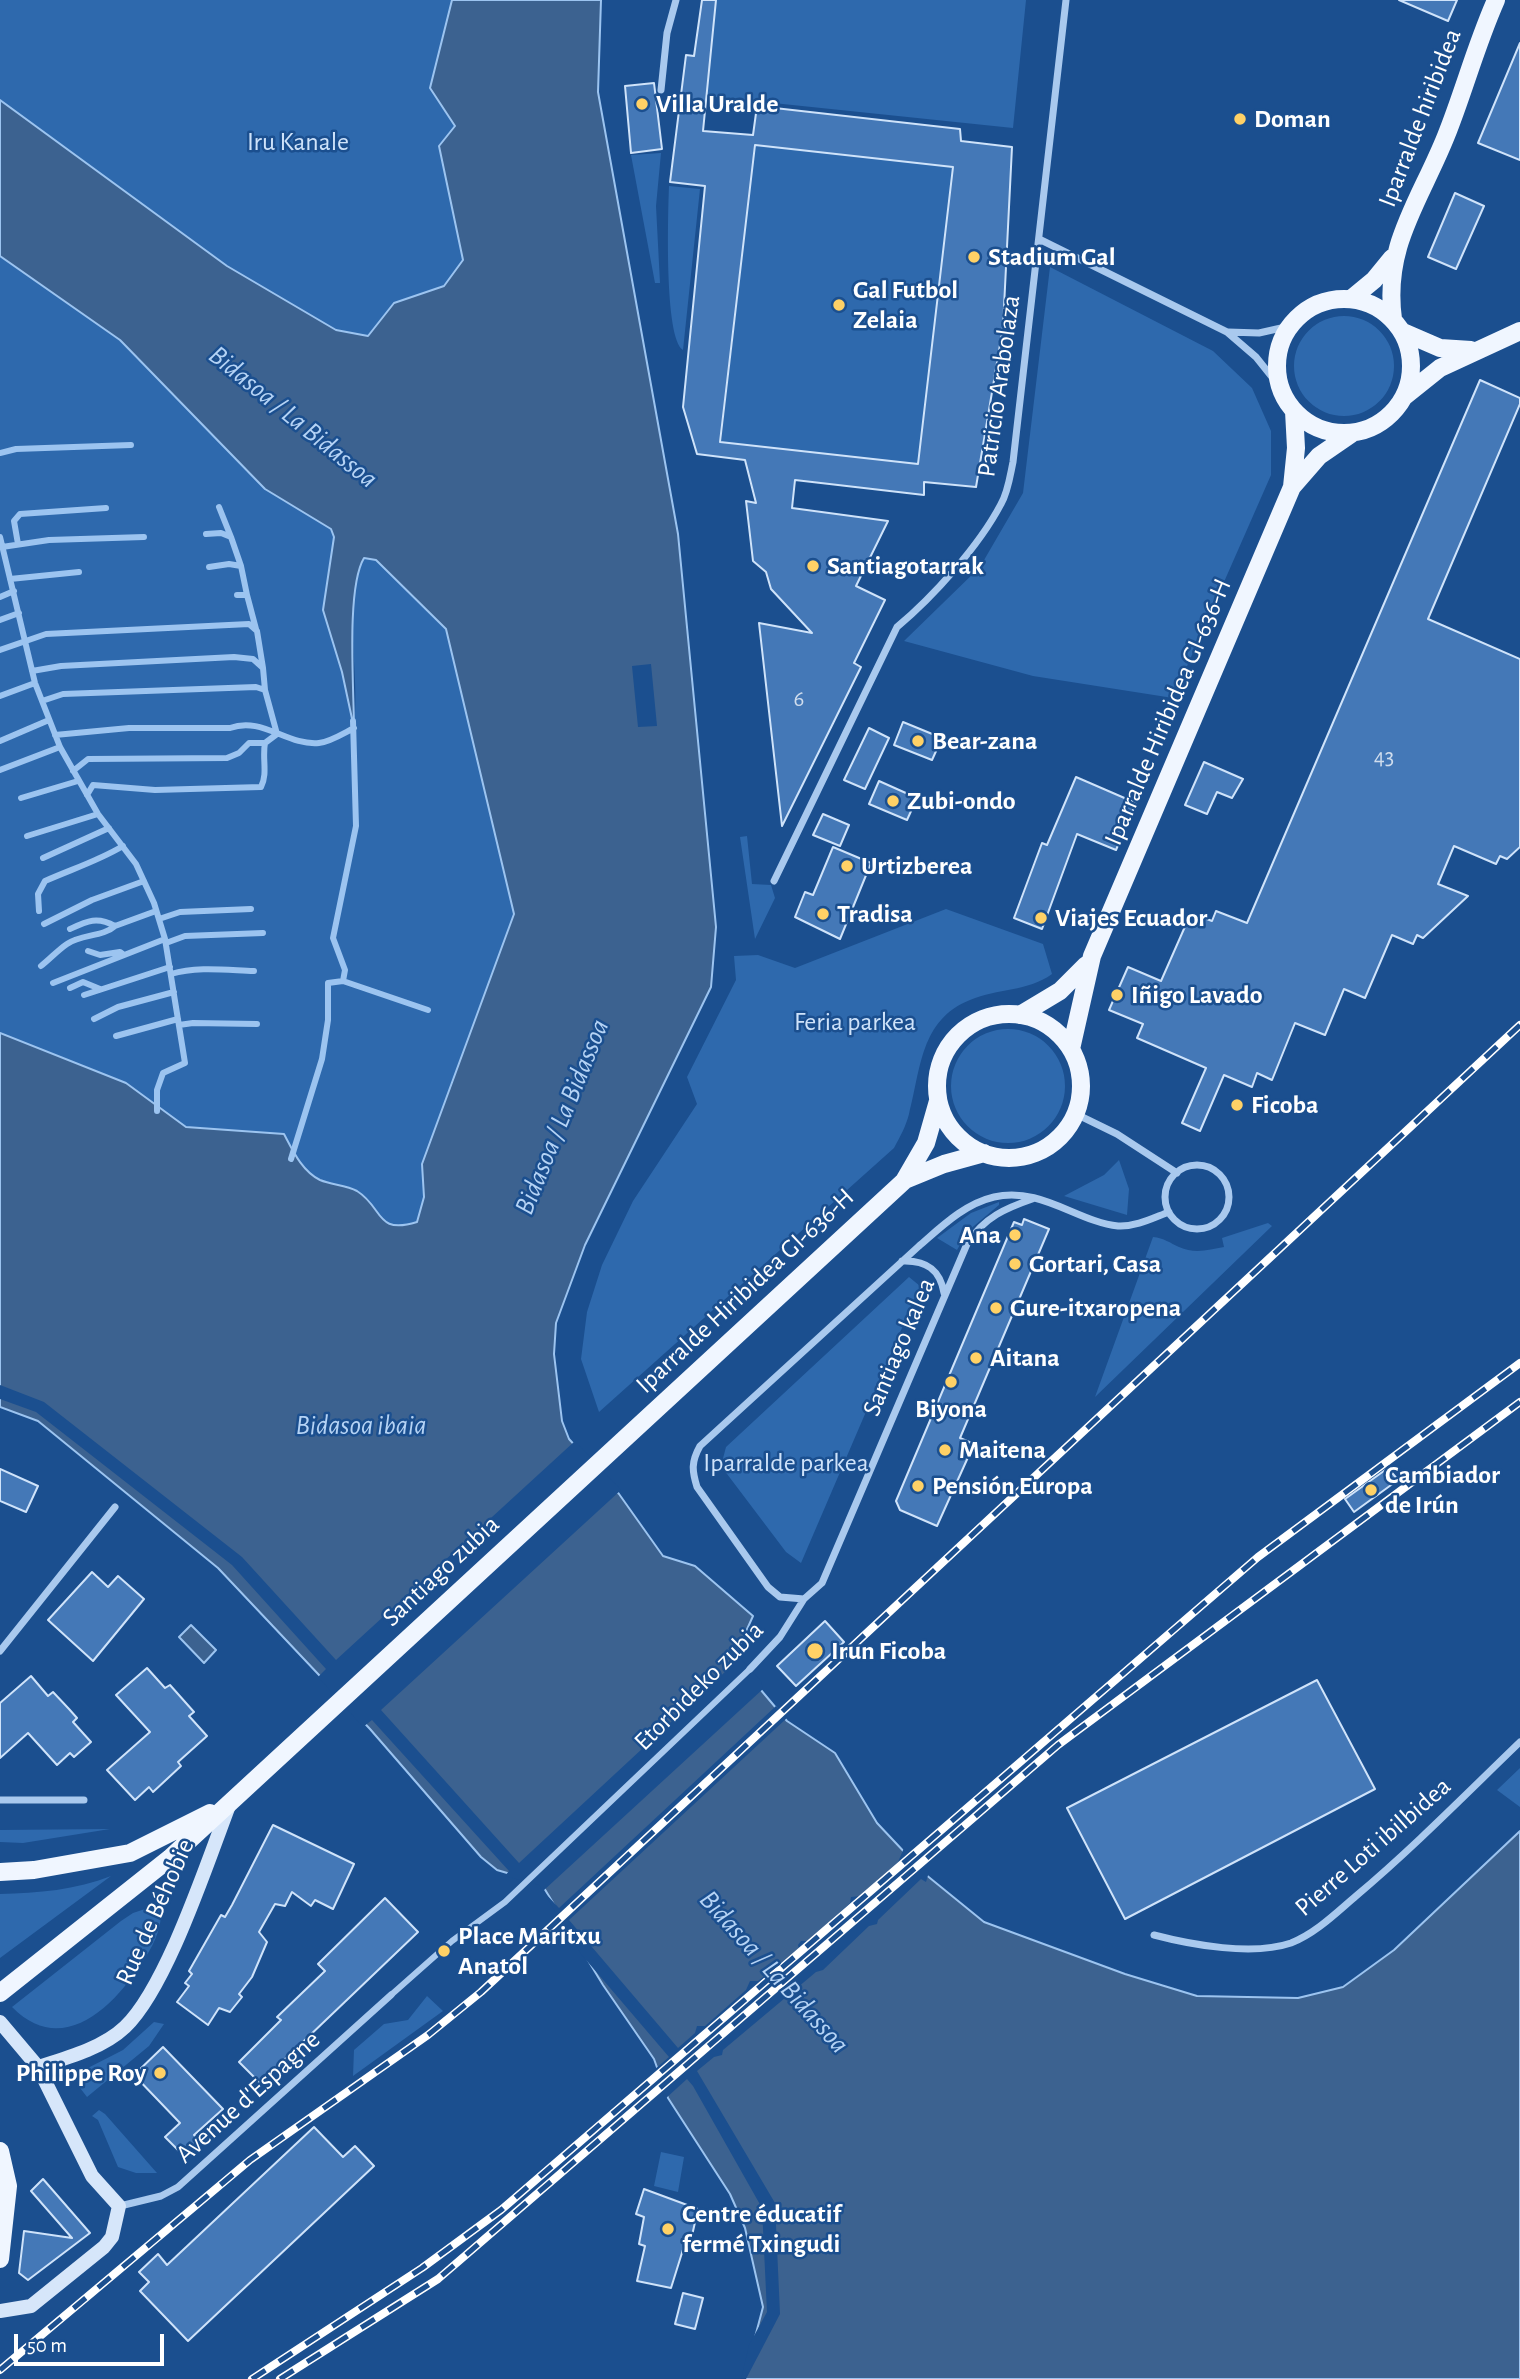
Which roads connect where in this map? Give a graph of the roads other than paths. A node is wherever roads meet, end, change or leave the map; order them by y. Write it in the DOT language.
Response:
graph roads {
  1 [pos="676,0"];
  2 [pos="1066,0"];
  3 [pos="1496,0"];
  4 [pos="661,90"];
  5 [pos="1041,240"];
  6 [pos="1394,256"];
  7 [pos="1351,299"];
  8 [pos="1290,326"];
  9 [pos="1398,326"];
  10 [pos="1520,331"];
  11 [pos="1227,332"];
  12 [pos="1482,349"];
  13 [pos="1280,387"];
  14 [pos="1405,396"];
  15 [pos="1294,411"];
  16 [pos="1351,433"];
  17 [pos="1292,487"];
  18 [pos="775,881"];
  19 [pos="1092,956"];
  20 [pos="1020,1015"];
  21 [pos="1071,1049"];
  22 [pos="939,1101"];
  23 [pos="1076,1114"];
  24 [pos="984,1153"];
  25 [pos="1177,1173"];
  26 [pos="904,1181"];
  27 [pos="1035,1198"];
  28 [pos="1169,1212"];
  29 [pos="902,1261"];
  30 [pos="944,1293"];
  31 [pos="622,1440"];
  32 [pos="115,1507"];
  33 [pos="804,1599"];
  34 [pos="3,1642"];
  35 [pos="0,1651"];
  36 [pos="750,1669"];
  37 [pos="1520,1742"];
  38 [pos="298,1743"];
  39 [pos="0,1800"];
  40 [pos="84,1800"];
  41 [pos="230,1803"];
  42 [pos="0,1872"];
  43 [pos="1154,1935"];
  44 [pos="0,1992"];
  45 [pos="391,1995"];
  46 [pos="0,2022"];
  47 [pos="38,2067"];
  48 [pos="0,2151"];
  49 [pos="119,2206"];
  50 [pos="0,2259"];
  51 [pos="0,2311"];
  1 -- 4 [label="street"];
  2 -- 5 [label="street, Patricio Arabolaza"];
  3 -- 6 [label="main road, Iparralde hiribidea"];
  5 -- 11 [label="street"];
  5 -- 18 [label="street, Patricio Arabolaza"];
  6 -- 7 [label="main road, Iparralde hiribidea"];
  6 -- 9 [label="main road, Iparralde hiribidea"];
  7 -- 8 [label="main road"];
  7 -- 9 [label="main road"];
  8 -- 11 [label="street"];
  8 -- 13 [label="main road"];
  9 -- 12 [label="main road"];
  9 -- 14 [label="main road"];
  10 -- 12 [label="main road"];
  11 -- 13 [label="street"];
  12 -- 14 [label="main road"];
  13 -- 15 [label="main road"];
  14 -- 16 [label="main road"];
  15 -- 16 [label="main road"];
  15 -- 17 [label="main road, Iparralde Hiribidea GI-636-H"];
  16 -- 17 [label="main road, Iparralde Hiribidea GI-636-H"];
  17 -- 19 [label="main road, Iparralde Hiribidea GI-636-H"];
  19 -- 20 [label="main road, Iparralde Hiribidea GI-636-H"];
  19 -- 21 [label="main road, Iparralde Hiribidea GI-636-H"];
  20 -- 21 [label="main road, Iparralde Hiribidea GI-636-H"];
  20 -- 22 [label="main road, Iparralde Hiribidea GI-636-H"];
  21 -- 23 [label="main road, Iparralde Hiribidea GI-636-H"];
  22 -- 24 [label="main road, Iparralde Hiribidea GI-636-H"];
  22 -- 26 [label="main road, Iparralde Hiribidea GI-636-H"];
  23 -- 24 [label="main road, Iparralde Hiribidea GI-636-H"];
  23 -- 25 [label="street"];
  24 -- 26 [label="main road, Iparralde Hiribidea GI-636-H"];
  25 -- 28 [label="street"];
  25 -- 28 [label="street"];
  26 -- 31 [label="main road, Iparralde Hiribidea GI-636-H"];
  27 -- 28 [label="street"];
  27 -- 29 [label="street"];
  27 -- 30 [label="street, Santiago kalea"];
  29 -- 30 [label="street"];
  29 -- 33 [label="street, Santiago kalea"];
  30 -- 33 [label="street, Santiago kalea"];
  31 -- 38 [label="main road, Santiago zubia"];
  32 -- 34 [label="street"];
  33 -- 36 [label="street, Etorbideko zubia"];
  34 -- 35 [label="street"];
  36 -- 45 [label="street, Etorbideko zubia"];
  37 -- 43 [label="street, Pierre Loti ibilbidea"];
  38 -- 41 [label="main road, Rue de Béhobie"];
  39 -- 40 [label="street"];
  41 -- 42 [label="main road, Rue de Béhobie"];
  41 -- 44 [label="main road, Rue de Béhobie"];
  41 -- 47 [label="main road, Rue de Béhobie"];
  45 -- 49 [label="street, Avenue d'Espagne"];
  46 -- 47 [label="main road"];
  47 -- 49 [label="main road"];
  48 -- 50 [label="main road"];
  49 -- 51 [label="main road"];
}
